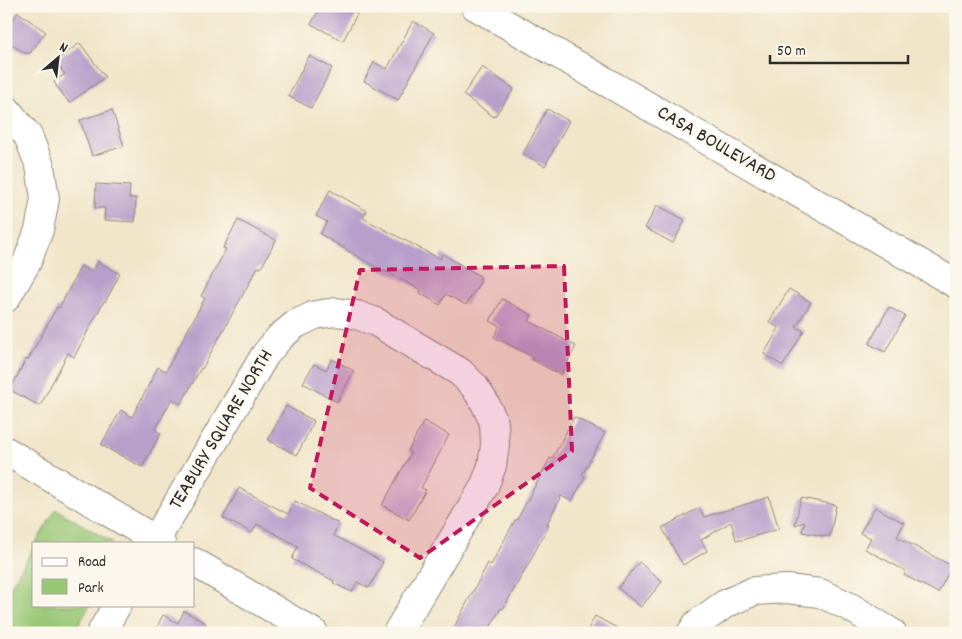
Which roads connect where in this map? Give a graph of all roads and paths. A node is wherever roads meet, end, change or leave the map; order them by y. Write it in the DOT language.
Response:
graph roads {
  1 [pos="475,6"];
  2 [pos="6,109"];
  3 [pos="956,284"];
  4 [pos="6,298"];
  5 [pos="6,451"];
  6 [pos="157,542"];
  7 [pos="195,563"];
  8 [pos="117,606"];
  9 [pos="101,633"];
  10 [pos="314,633"];
  11 [pos="397,633"];
  12 [pos="690,633"];
  13 [pos="892,633"];
  1 -- 3 [label="street, CASA BOULEVARD"];
  2 -- 4 [label="street"];
  5 -- 6 [label="street"];
  6 -- 11 [label="street, TEABURY SQUARE NORTH"];
  7 -- 10 [label="street"];
  8 -- 9 [label="street"];
  12 -- 13 [label="street"];
}
